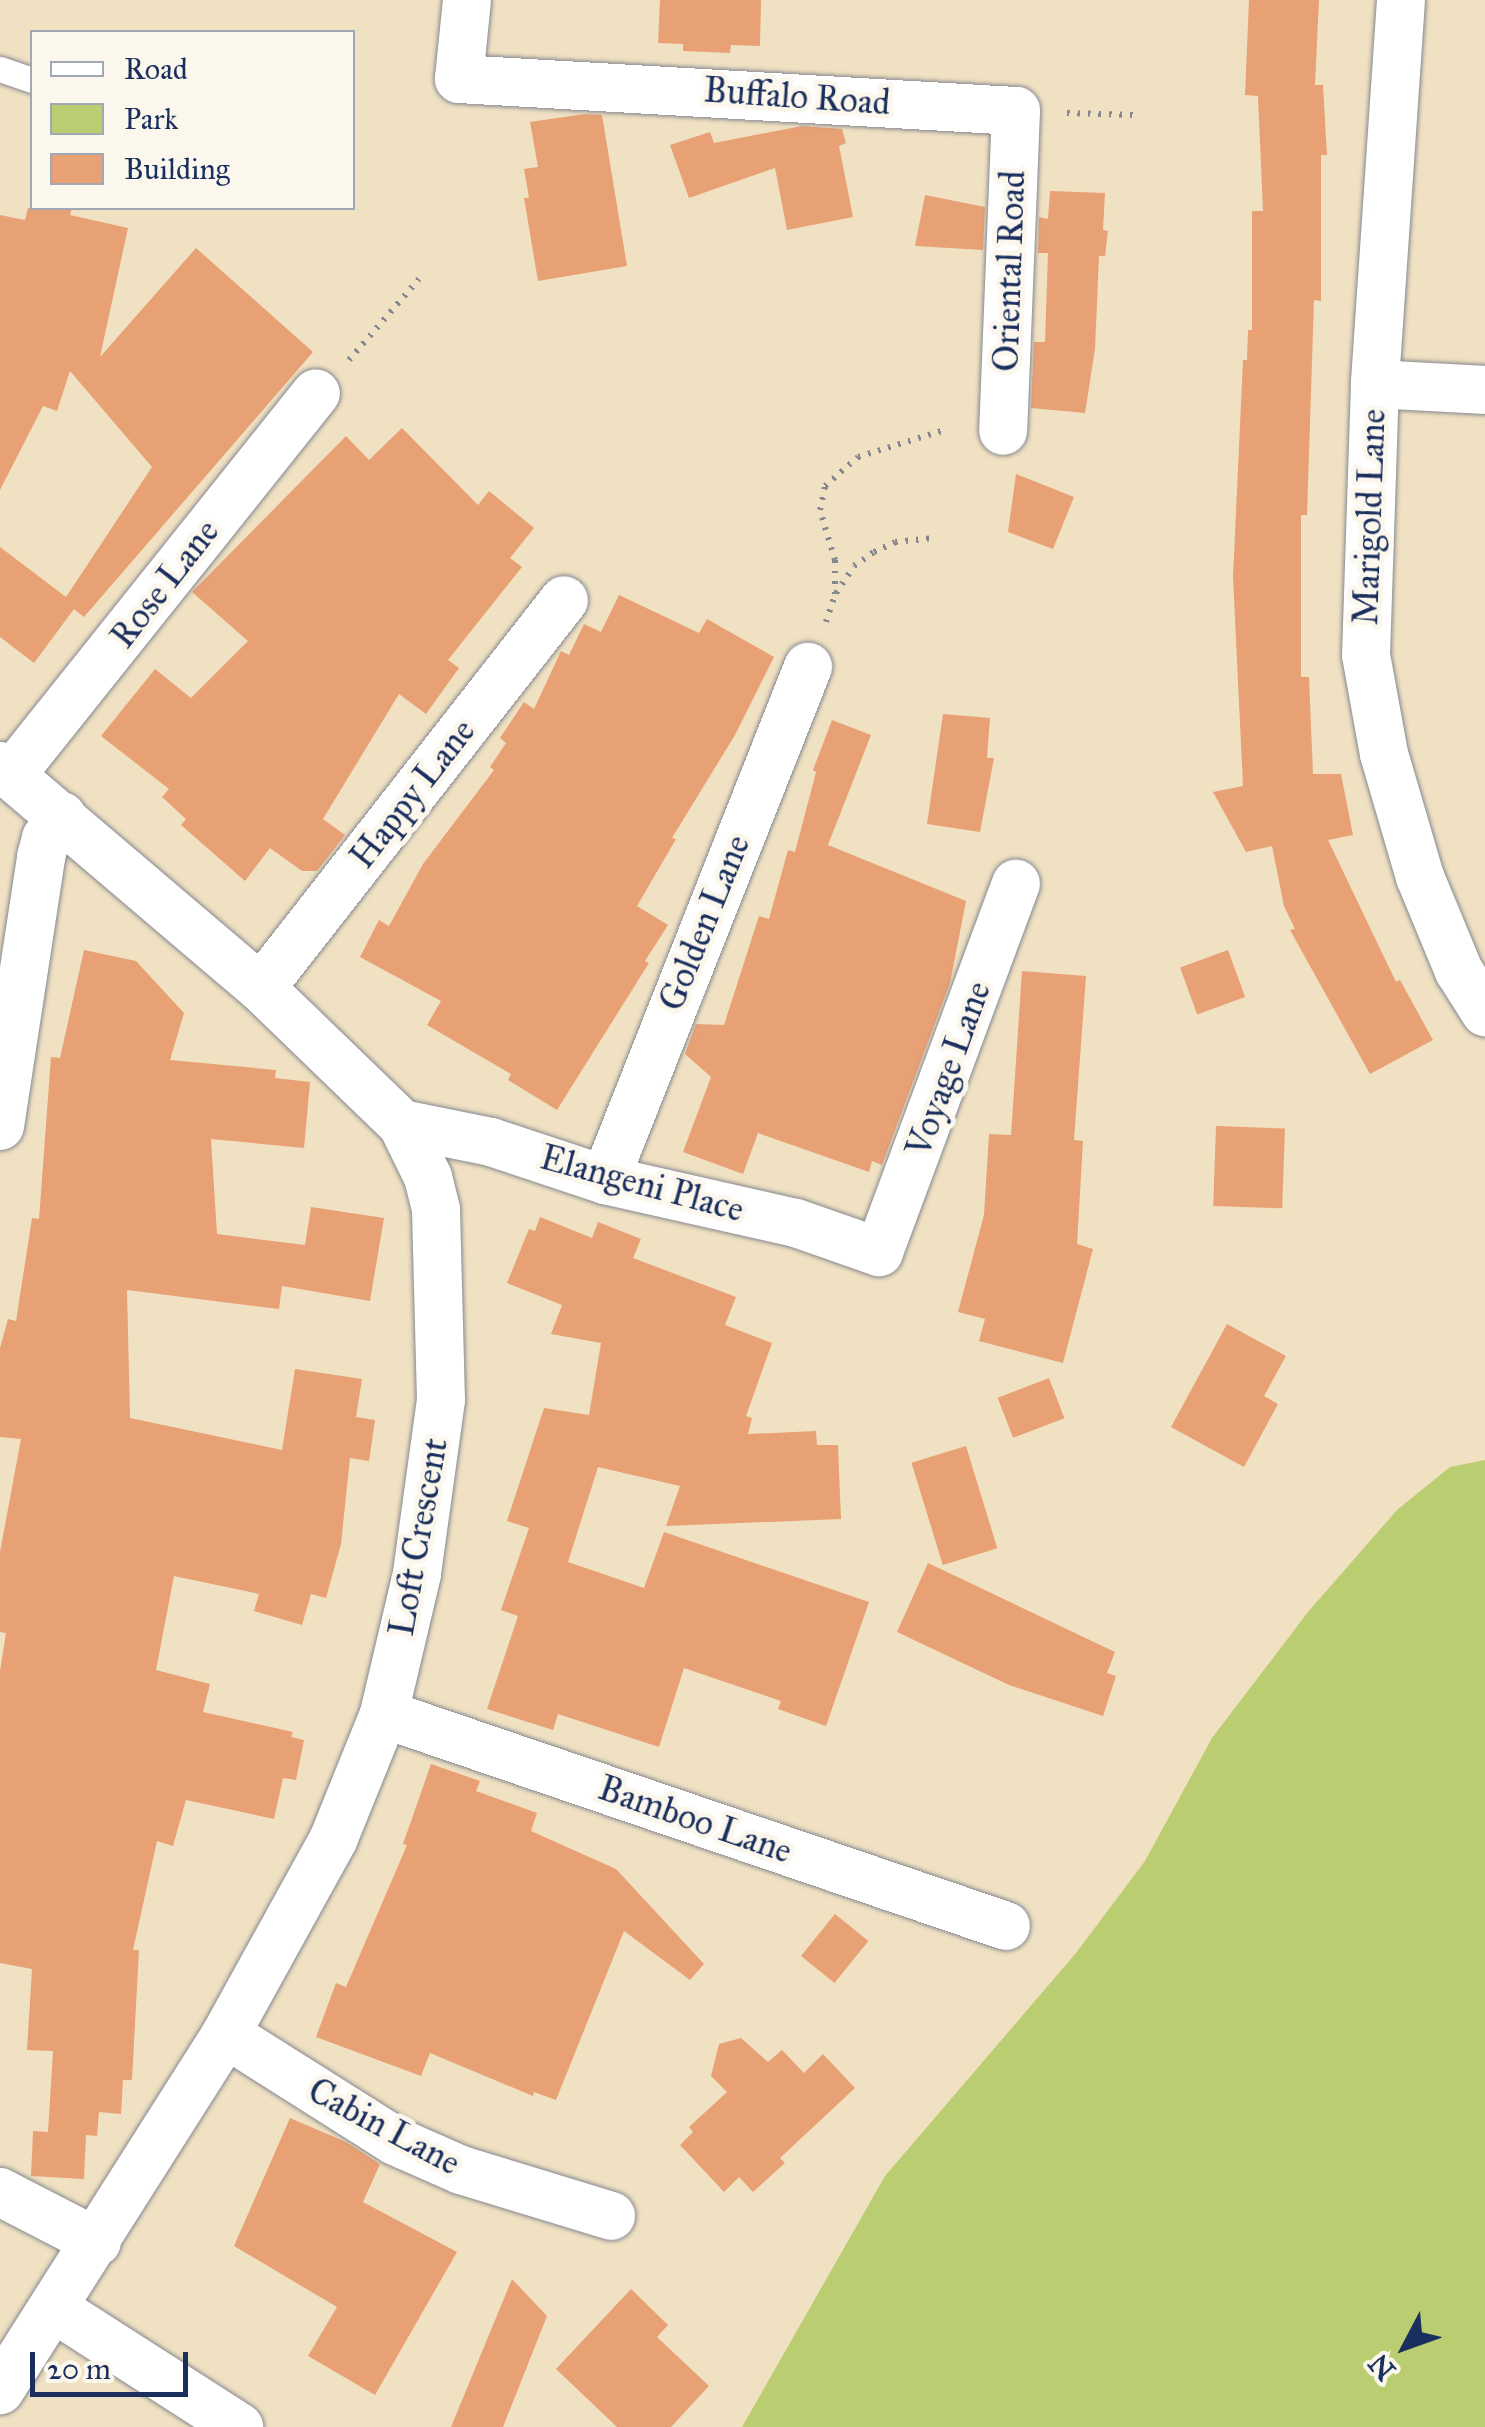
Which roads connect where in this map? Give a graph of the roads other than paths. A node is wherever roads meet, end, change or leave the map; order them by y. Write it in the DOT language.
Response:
graph roads {
  1 [pos="467,0"];
  2 [pos="1401,0"];
  3 [pos="0,69"];
  4 [pos="30,79"];
  5 [pos="1016,111"];
  6 [pos="1375,384"];
  7 [pos="1485,390"];
  8 [pos="316,393"];
  9 [pos="1004,431"];
  10 [pos="564,600"];
  11 [pos="808,667"];
  12 [pos="6,770"];
  13 [pos="62,816"];
  14 [pos="1016,884"];
  15 [pos="261,988"];
  16 [pos="1485,1012"];
  17 [pos="402,1124"];
  18 [pos="0,1126"];
  19 [pos="605,1180"];
  20 [pos="879,1252"];
  21 [pos="384,1714"];
  22 [pos="1006,1926"];
  23 [pos="226,2034"];
  24 [pos="0,2192"];
  25 [pos="611,2216"];
  26 [pos="96,2242"];
  27 [pos="55,2308"];
  28 [pos="0,2390"];
  29 [pos="239,2427"];
  1 -- 5 [label="street, Buffalo Road"];
  2 -- 6 [label="street, Marigold Lane"];
  3 -- 4 [label="lane"];
  5 -- 9 [label="street, Oriental Road"];
  6 -- 7 [label="street"];
  6 -- 16 [label="street, Marigold Lane"];
  8 -- 12 [label="street, Rose Lane"];
  10 -- 15 [label="street, Happy Lane"];
  11 -- 19 [label="street, Golden Lane"];
  12 -- 13 [label="street, Loft Crescent"];
  13 -- 15 [label="street, Loft Crescent"];
  13 -- 18 [label="street"];
  14 -- 20 [label="street, Voyage Lane"];
  15 -- 17 [label="street, Loft Crescent"];
  17 -- 19 [label="street, Elangeni Place"];
  17 -- 21 [label="street, Loft Crescent"];
  19 -- 20 [label="street, Elangeni Place"];
  21 -- 22 [label="street, Bamboo Lane"];
  21 -- 23 [label="street, Loft Crescent"];
  23 -- 25 [label="street, Cabin Lane"];
  23 -- 26 [label="street, Loft Crescent"];
  24 -- 26 [label="street"];
  26 -- 27 [label="street, Loft Crescent"];
  27 -- 28 [label="street, Loft Crescent"];
  27 -- 29 [label="street"];
}
